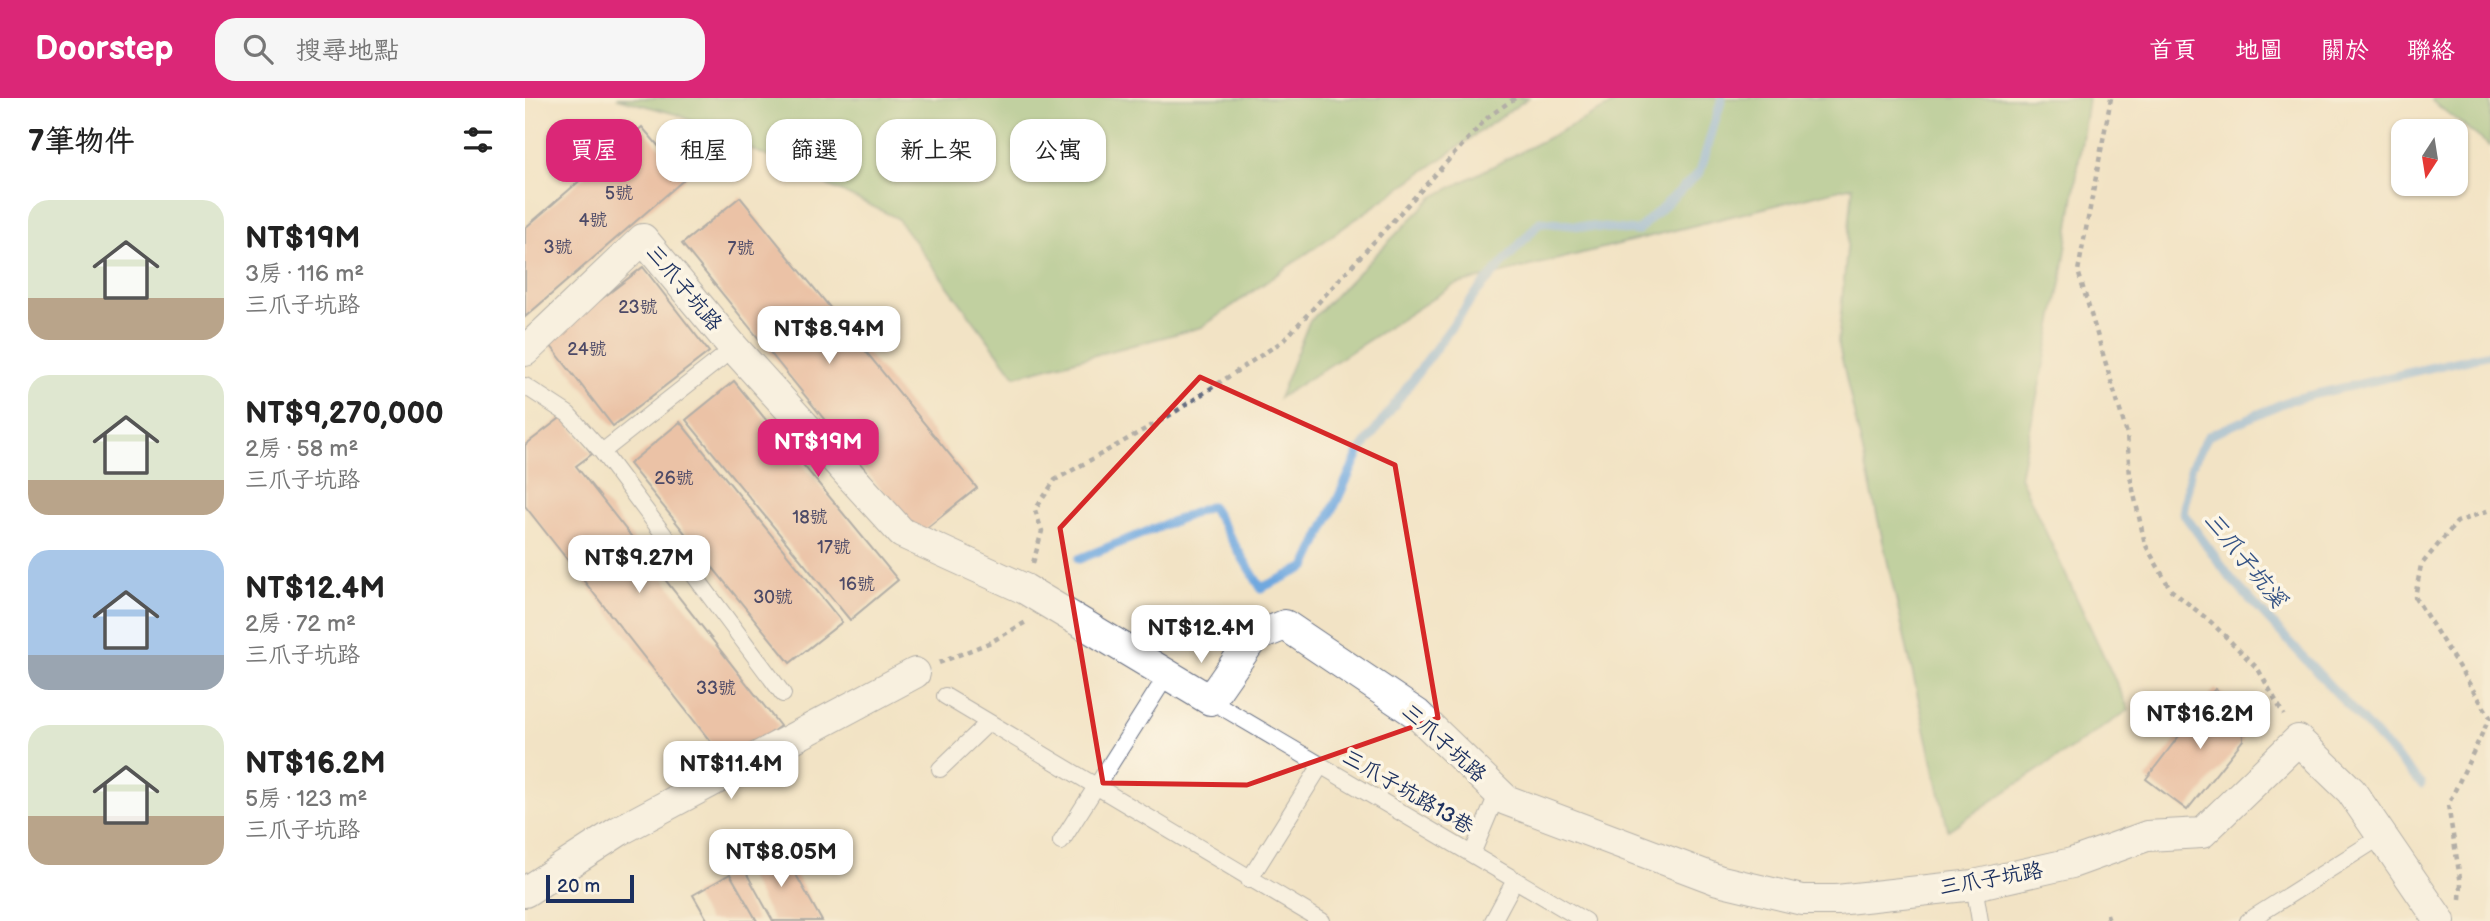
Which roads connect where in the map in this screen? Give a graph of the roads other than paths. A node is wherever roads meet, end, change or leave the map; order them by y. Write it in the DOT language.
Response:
graph roads {
  1 [pos="734,348"];
  2 [pos="525,351"];
  3 [pos="525,386"];
  4 [pos="602,452"];
  5 [pos="915,673"];
  6 [pos="1167,675"];
  7 [pos="783,694"];
  8 [pos="945,696"];
  9 [pos="1210,700"];
  10 [pos="988,723"];
  11 [pos="1321,765"];
  12 [pos="940,769"];
  13 [pos="1095,787"];
  14 [pos="1498,792"];
  15 [pos="2382,836"];
  16 [pos="1061,842"];
  17 [pos="1472,854"];
  18 [pos="1249,880"];
  19 [pos="1515,880"];
  20 [pos="1974,885"];
  21 [pos="525,892"];
  22 [pos="2450,915"];
  23 [pos="1322,921"];
  24 [pos="1493,921"];
  25 [pos="1585,921"];
  26 [pos="1980,921"];
  27 [pos="2248,921"];
  1 -- 2 [label="street, 三爪子坑路"];
  1 -- 4 [label="lane"];
  1 -- 6 [label="street, 三爪子坑路"];
  3 -- 4 [label="lane"];
  4 -- 7 [label="lane"];
  5 -- 21 [label="street"];
  6 -- 9 [label="street, 三爪子坑路"];
  6 -- 13 [label="lane"];
  8 -- 10 [label="lane"];
  9 -- 11 [label="lane, 三爪子坑路13巷"];
  9 -- 14 [label="street, 三爪子坑路"];
  10 -- 12 [label="lane"];
  10 -- 13 [label="lane"];
  11 -- 17 [label="lane, 三爪子坑路13巷"];
  11 -- 18 [label="lane"];
  13 -- 16 [label="lane"];
  13 -- 18 [label="lane"];
  14 -- 17 [label="lane"];
  14 -- 20 [label="street, 三爪子坑路"];
  15 -- 20 [label="street, 三爪子坑路"];
  15 -- 22 [label="street"];
  15 -- 27 [label="lane"];
  17 -- 19 [label="lane, 三爪子坑路13巷"];
  18 -- 23 [label="lane"];
  19 -- 24 [label="lane"];
  19 -- 25 [label="lane, 三爪子坑路13巷"];
  20 -- 26 [label="lane"];
}
